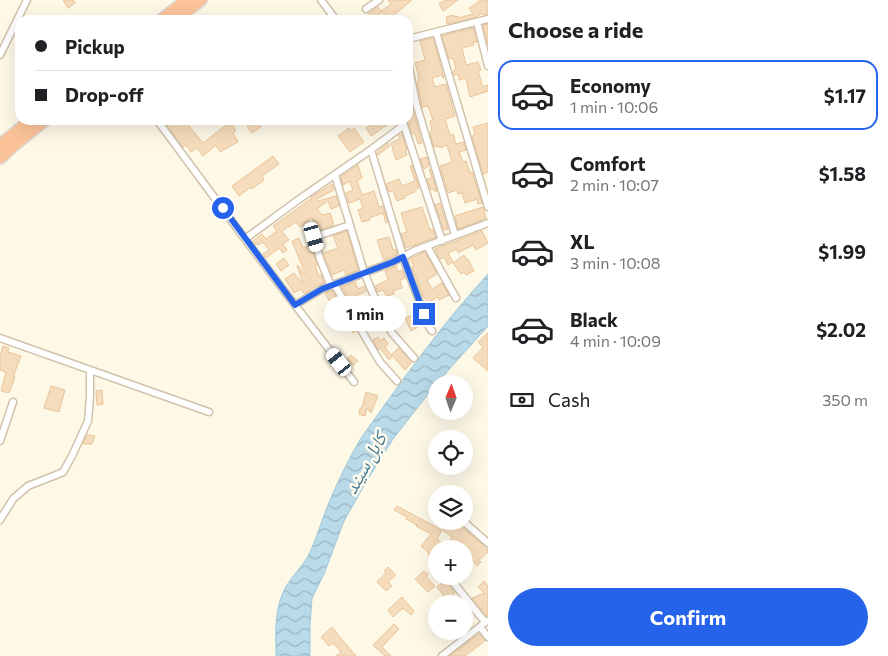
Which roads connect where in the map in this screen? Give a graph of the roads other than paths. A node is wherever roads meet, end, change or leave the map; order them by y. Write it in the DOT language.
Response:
graph roads {
  1 [pos="27,0"];
  2 [pos="187,0"];
  3 [pos="201,0"];
  4 [pos="322,0"];
  5 [pos="379,0"];
  6 [pos="366,9"];
  7 [pos="20,15"];
  8 [pos="168,15"];
  9 [pos="182,15"];
  10 [pos="332,15"];
  11 [pos="488,19"];
  12 [pos="477,22"];
  13 [pos="15,25"];
  14 [pos="436,32"];
  15 [pos="413,38"];
  16 [pos="0,56"];
  17 [pos="488,66"];
  18 [pos="413,88"];
  19 [pos="25,125"];
  20 [pos="39,125"];
  21 [pos="161,125"];
  22 [pos="401,125"];
  23 [pos="404,125"];
  24 [pos="0,145"];
  25 [pos="371,150"];
  26 [pos="0,158"];
  27 [pos="334,175"];
  28 [pos="488,207"];
  29 [pos="488,223"];
  30 [pos="350,225"];
  31 [pos="455,235"];
  32 [pos="245,239"];
  33 [pos="442,240"];
  34 [pos="427,246"];
  35 [pos="403,257"];
  36 [pos="364,272"];
  37 [pos="333,285"];
  38 [pos="456,298"];
  39 [pos="295,305"];
  40 [pos="432,331"];
  41 [pos="0,338"];
  42 [pos="414,358"];
  43 [pos="90,371"];
  44 [pos="397,381"];
  45 [pos="354,382"];
  46 [pos="13,402"];
  47 [pos="209,412"];
  48 [pos="0,441"];
  49 [pos="0,520"];
  50 [pos="473,530"];
  51 [pos="488,543"];
  52 [pos="455,585"];
  53 [pos="484,623"];
  54 [pos="488,637"];
  55 [pos="442,656"];
  1 -- 7 [label="street"];
  2 -- 8 [label="highway"];
  3 -- 9 [label="highway"];
  4 -- 10 [label="street"];
  5 -- 6 [label="street"];
  11 -- 12 [label="street"];
  12 -- 14 [label="street"];
  12 -- 17 [label="street"];
  13 -- 16 [label="street"];
  14 -- 15 [label="street"];
  14 -- 28 [label="street"];
  18 -- 31 [label="street"];
  19 -- 24 [label="highway"];
  20 -- 26 [label="highway"];
  21 -- 32 [label="street"];
  22 -- 25 [label="street"];
  23 -- 33 [label="street"];
  25 -- 27 [label="street"];
  25 -- 35 [label="street"];
  27 -- 30 [label="street"];
  27 -- 32 [label="street"];
  29 -- 31 [label="street"];
  30 -- 36 [label="street"];
  30 -- 37 [label="street"];
  31 -- 33 [label="street"];
  32 -- 39 [label="street"];
  33 -- 34 [label="street"];
  34 -- 35 [label="street"];
  34 -- 38 [label="street"];
  35 -- 36 [label="street"];
  35 -- 40 [label="street"];
  36 -- 37 [label="street"];
  36 -- 42 [label="street"];
  37 -- 39 [label="street"];
  37 -- 44 [label="street"];
  39 -- 45 [label="street"];
  41 -- 43 [label="street"];
  43 -- 47 [label="street"];
  43 -- 49 [label="street"];
  46 -- 48 [label="street"];
  50 -- 51 [label="street"];
  52 -- 53 [label="street"];
  53 -- 54 [label="street"];
  53 -- 55 [label="street"];
}
